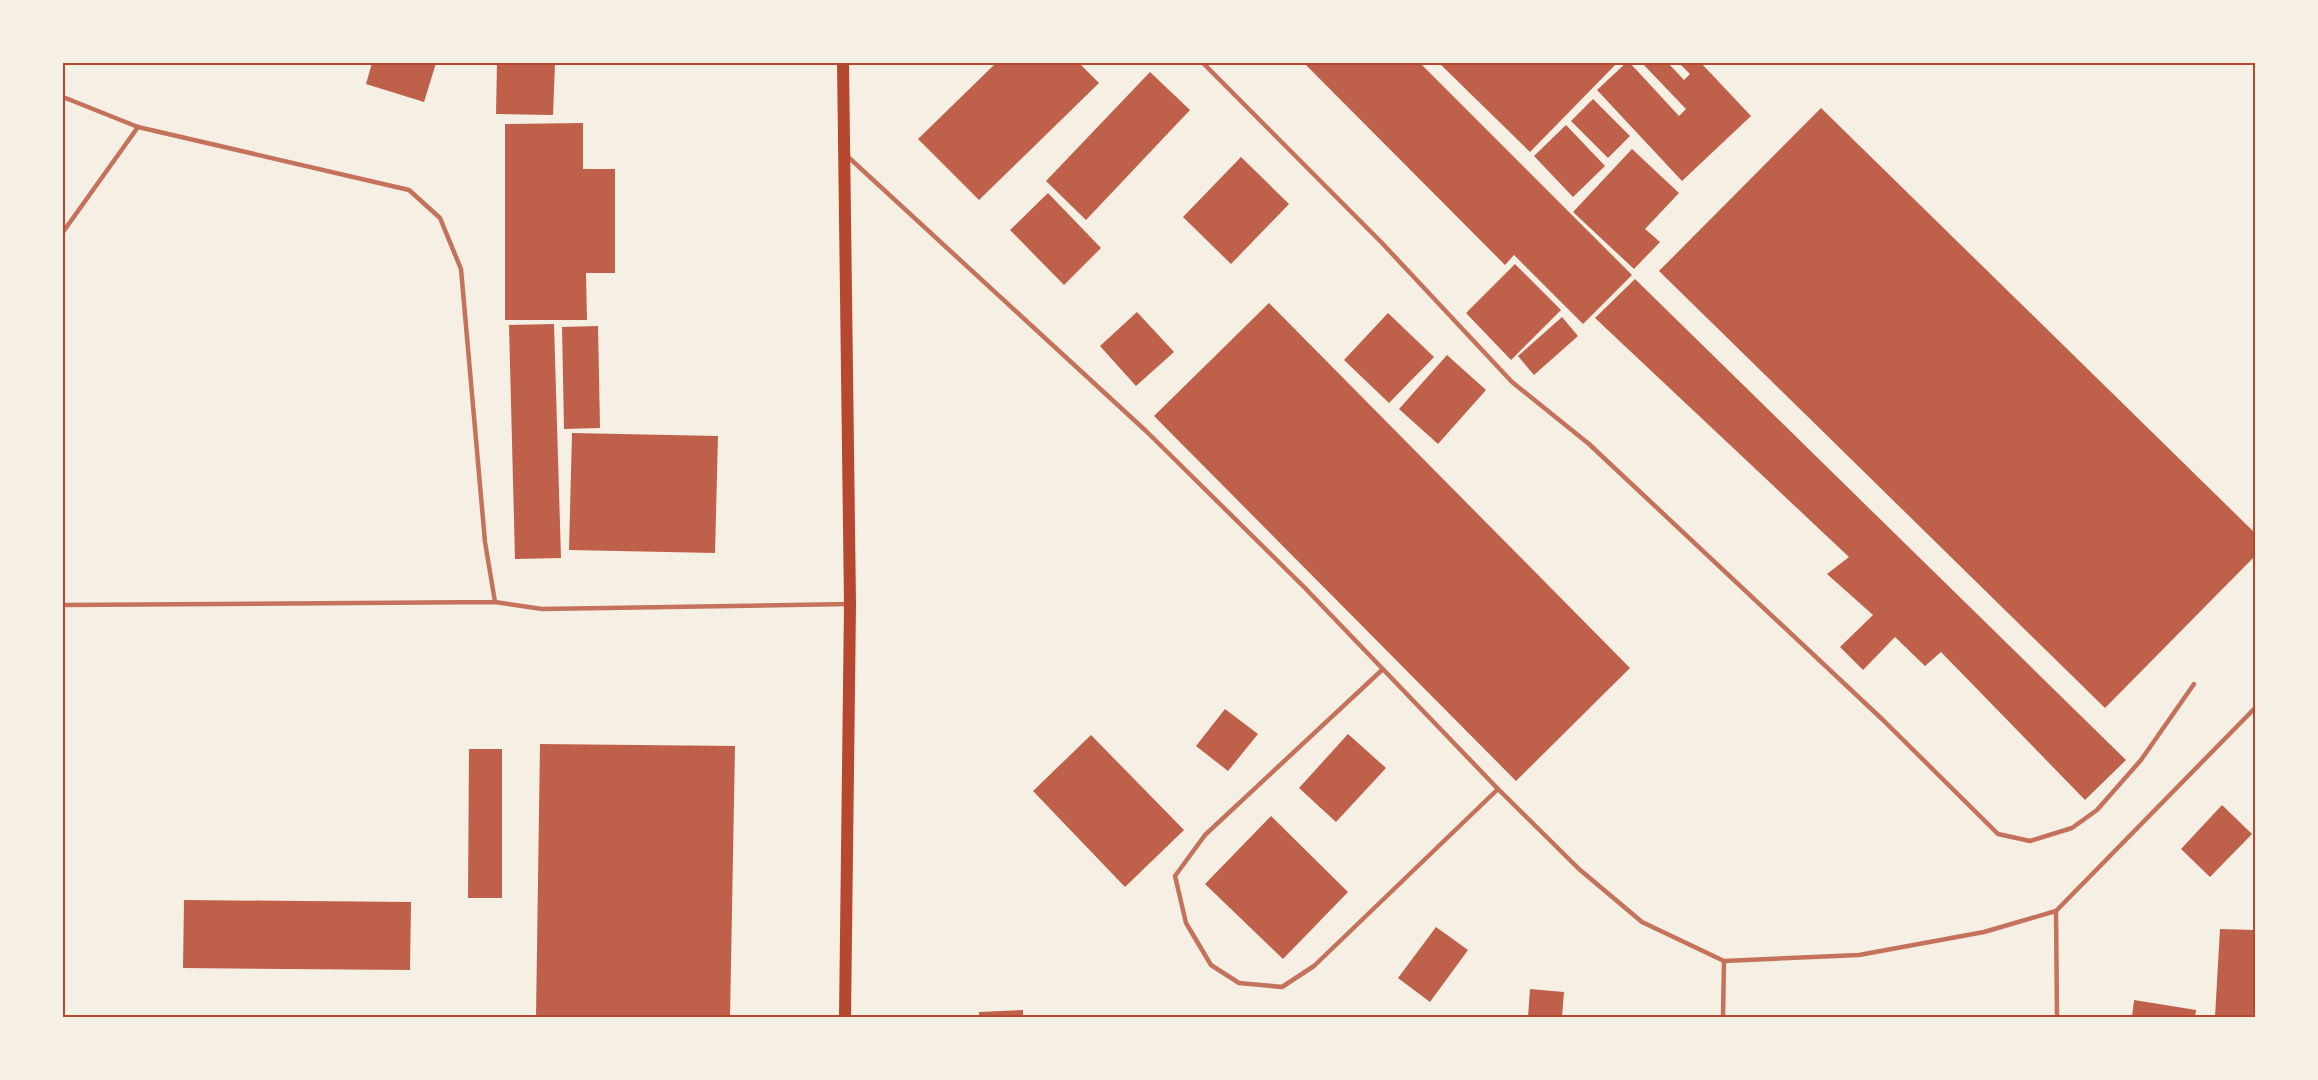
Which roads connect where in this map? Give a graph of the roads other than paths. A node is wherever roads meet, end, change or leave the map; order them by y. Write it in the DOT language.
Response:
graph roads {
  1 [pos="843,63"];
  2 [pos="1203,63"];
  3 [pos="63,97"];
  4 [pos="138,127"];
  5 [pos="844,153"];
  6 [pos="63,232"];
  7 [pos="495,602"];
  8 [pos="850,604"];
  9 [pos="63,606"];
  10 [pos="1383,669"];
  11 [pos="2194,684"];
  12 [pos="2255,708"];
  13 [pos="1498,789"];
  14 [pos="2056,911"];
  15 [pos="1724,961"];
  16 [pos="845,1017"];
  17 [pos="1724,1017"];
  18 [pos="2057,1017"];
  1 -- 5 [label="main road"];
  2 -- 11 [label="lane"];
  3 -- 4 [label="lane"];
  4 -- 6 [label="lane"];
  4 -- 7 [label="lane"];
  5 -- 8 [label="main road"];
  5 -- 10 [label="lane"];
  7 -- 8 [label="lane"];
  7 -- 9 [label="lane"];
  8 -- 16 [label="main road"];
  10 -- 13 [label="lane"];
  10 -- 13 [label="lane"];
  12 -- 14 [label="lane"];
  13 -- 15 [label="lane"];
  14 -- 15 [label="lane"];
  14 -- 18 [label="lane"];
  15 -- 17 [label="lane"];
}
